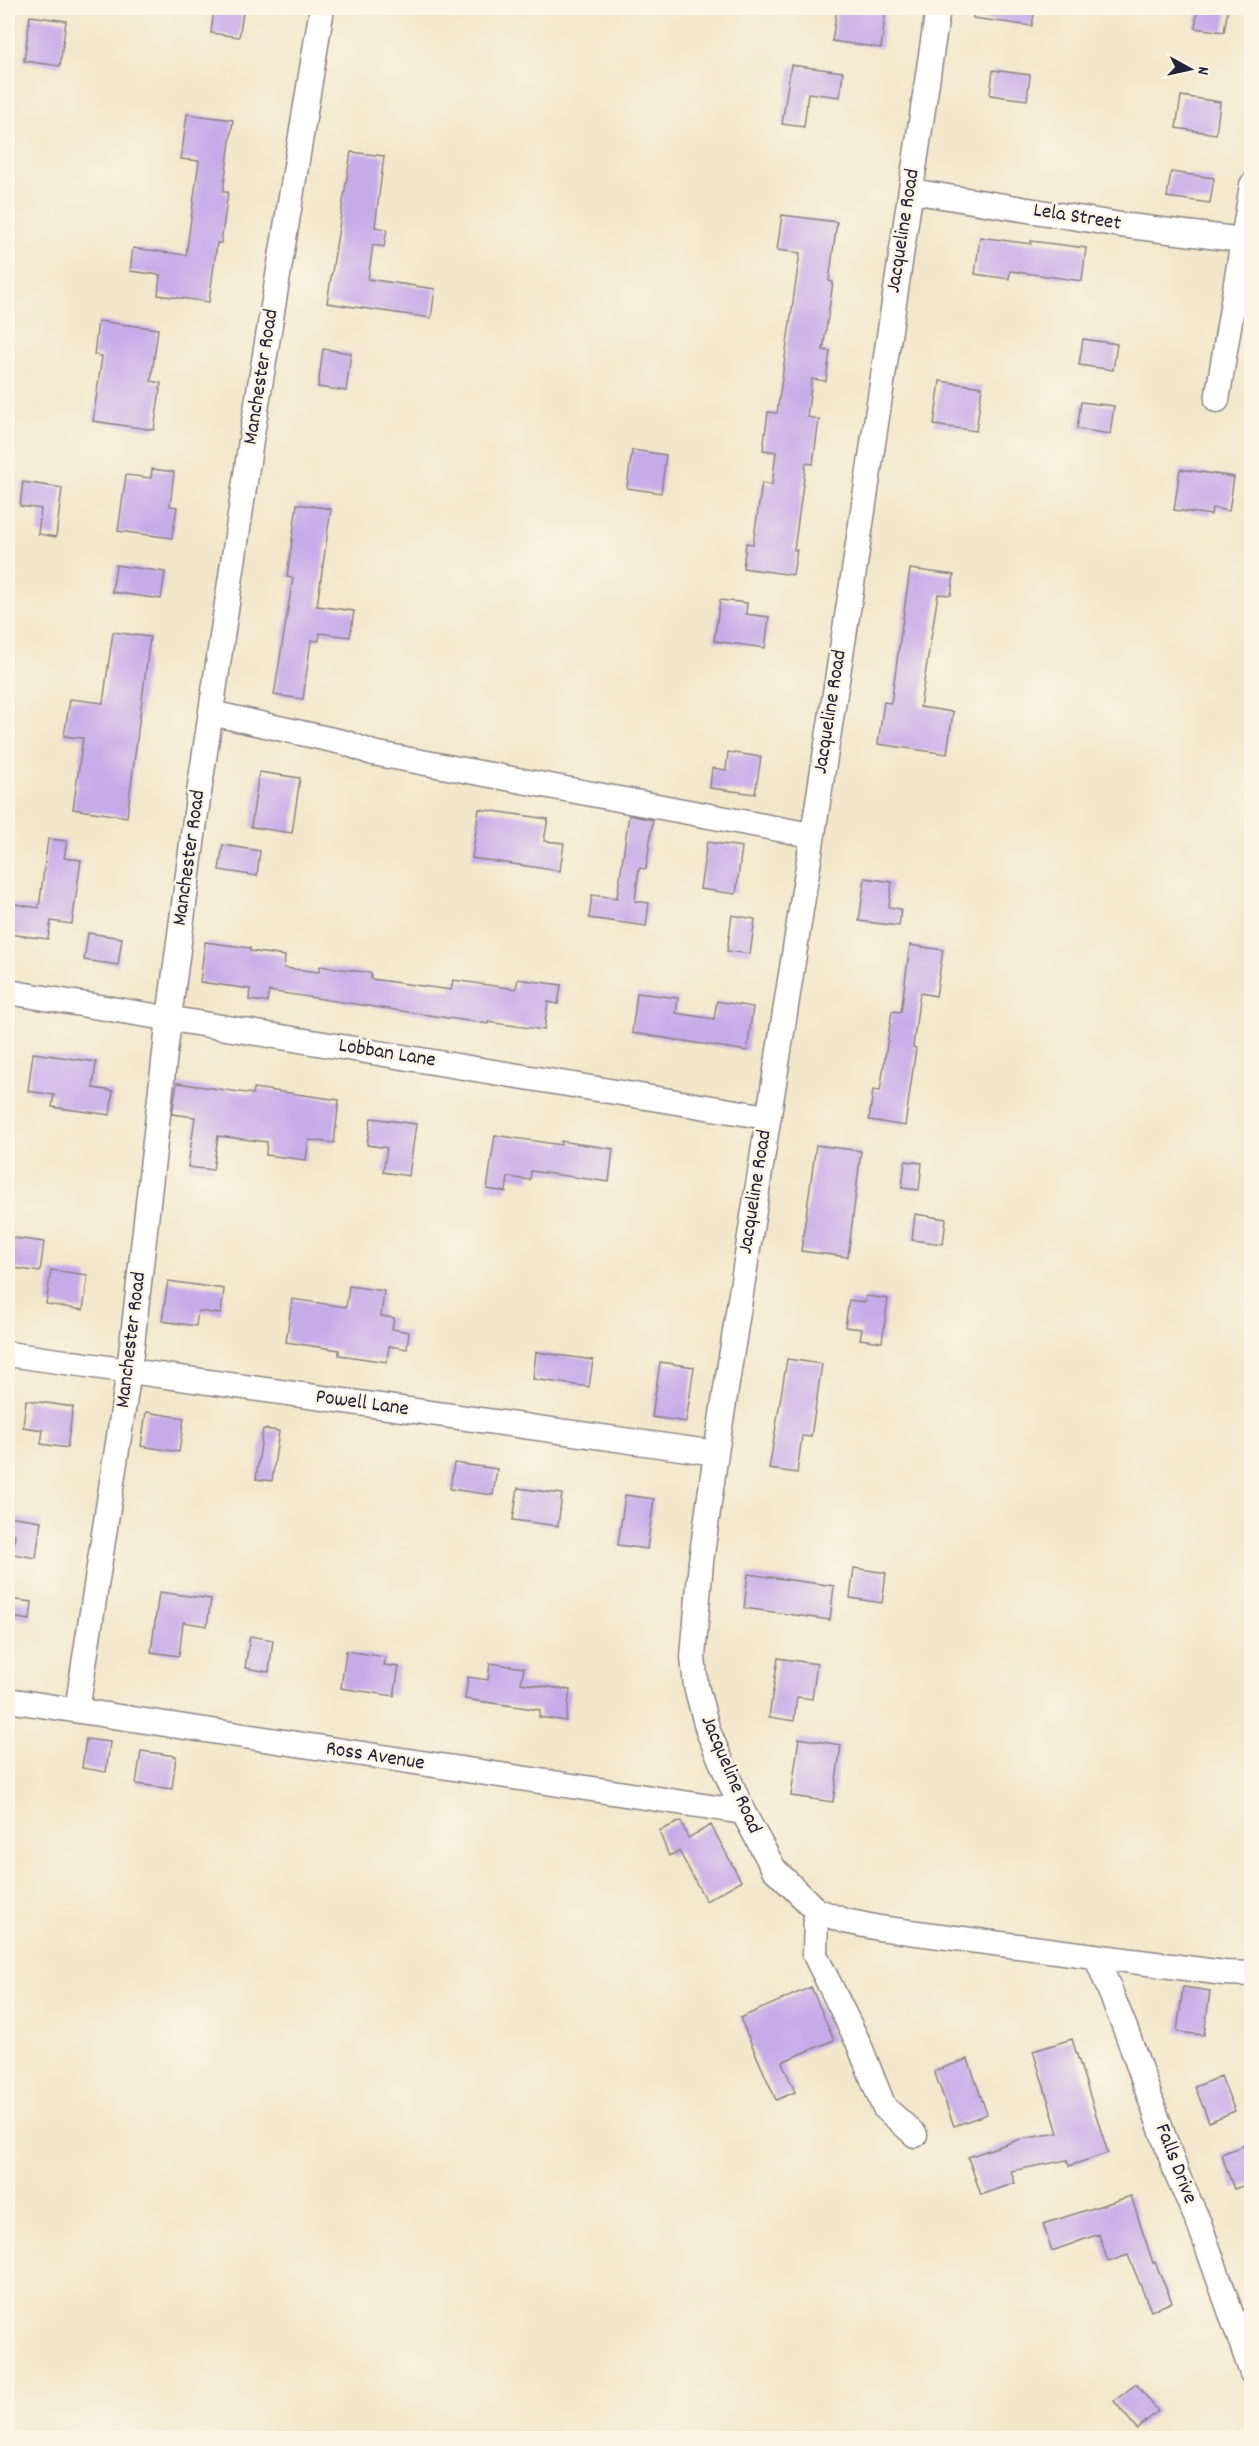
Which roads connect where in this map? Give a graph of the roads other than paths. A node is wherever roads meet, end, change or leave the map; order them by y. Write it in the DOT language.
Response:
graph roads {
  1 [pos="322,8"];
  2 [pos="938,8"];
  3 [pos="1251,185"];
  4 [pos="911,191"];
  5 [pos="1243,240"];
  6 [pos="1217,400"];
  7 [pos="211,713"];
  8 [pos="811,835"];
  9 [pos="8,992"];
  10 [pos="169,1018"];
  11 [pos="768,1117"];
  12 [pos="8,1354"];
  13 [pos="129,1371"];
  14 [pos="716,1453"];
  15 [pos="8,1700"];
  16 [pos="76,1710"];
  17 [pos="743,1812"];
  18 [pos="816,1910"];
  19 [pos="1096,1956"];
  20 [pos="1251,1974"];
  21 [pos="915,2135"];
  22 [pos="1251,2373"];
  1 -- 7 [label="street, Manchester Road"];
  2 -- 4 [label="street, Jacqueline Road"];
  3 -- 5 [label="street"];
  4 -- 5 [label="street, Lela Street"];
  4 -- 8 [label="street, Jacqueline Road"];
  5 -- 6 [label="street"];
  7 -- 8 [label="street"];
  7 -- 10 [label="street, Manchester Road"];
  8 -- 11 [label="street, Jacqueline Road"];
  9 -- 10 [label="street, Lobban Lane"];
  10 -- 11 [label="street, Lobban Lane"];
  10 -- 13 [label="street, Manchester Road"];
  11 -- 14 [label="street, Jacqueline Road"];
  12 -- 13 [label="street, Powell Lane"];
  13 -- 14 [label="street, Powell Lane"];
  13 -- 16 [label="street, Manchester Road"];
  14 -- 17 [label="street, Jacqueline Road"];
  15 -- 16 [label="street, Ross Avenue"];
  16 -- 17 [label="street, Ross Avenue"];
  17 -- 18 [label="street, Jacqueline Road"];
  18 -- 19 [label="street, Jacqueline Road"];
  18 -- 21 [label="street"];
  19 -- 20 [label="street, Jacqueline Road"];
  19 -- 22 [label="street, Falls Drive"];
}
